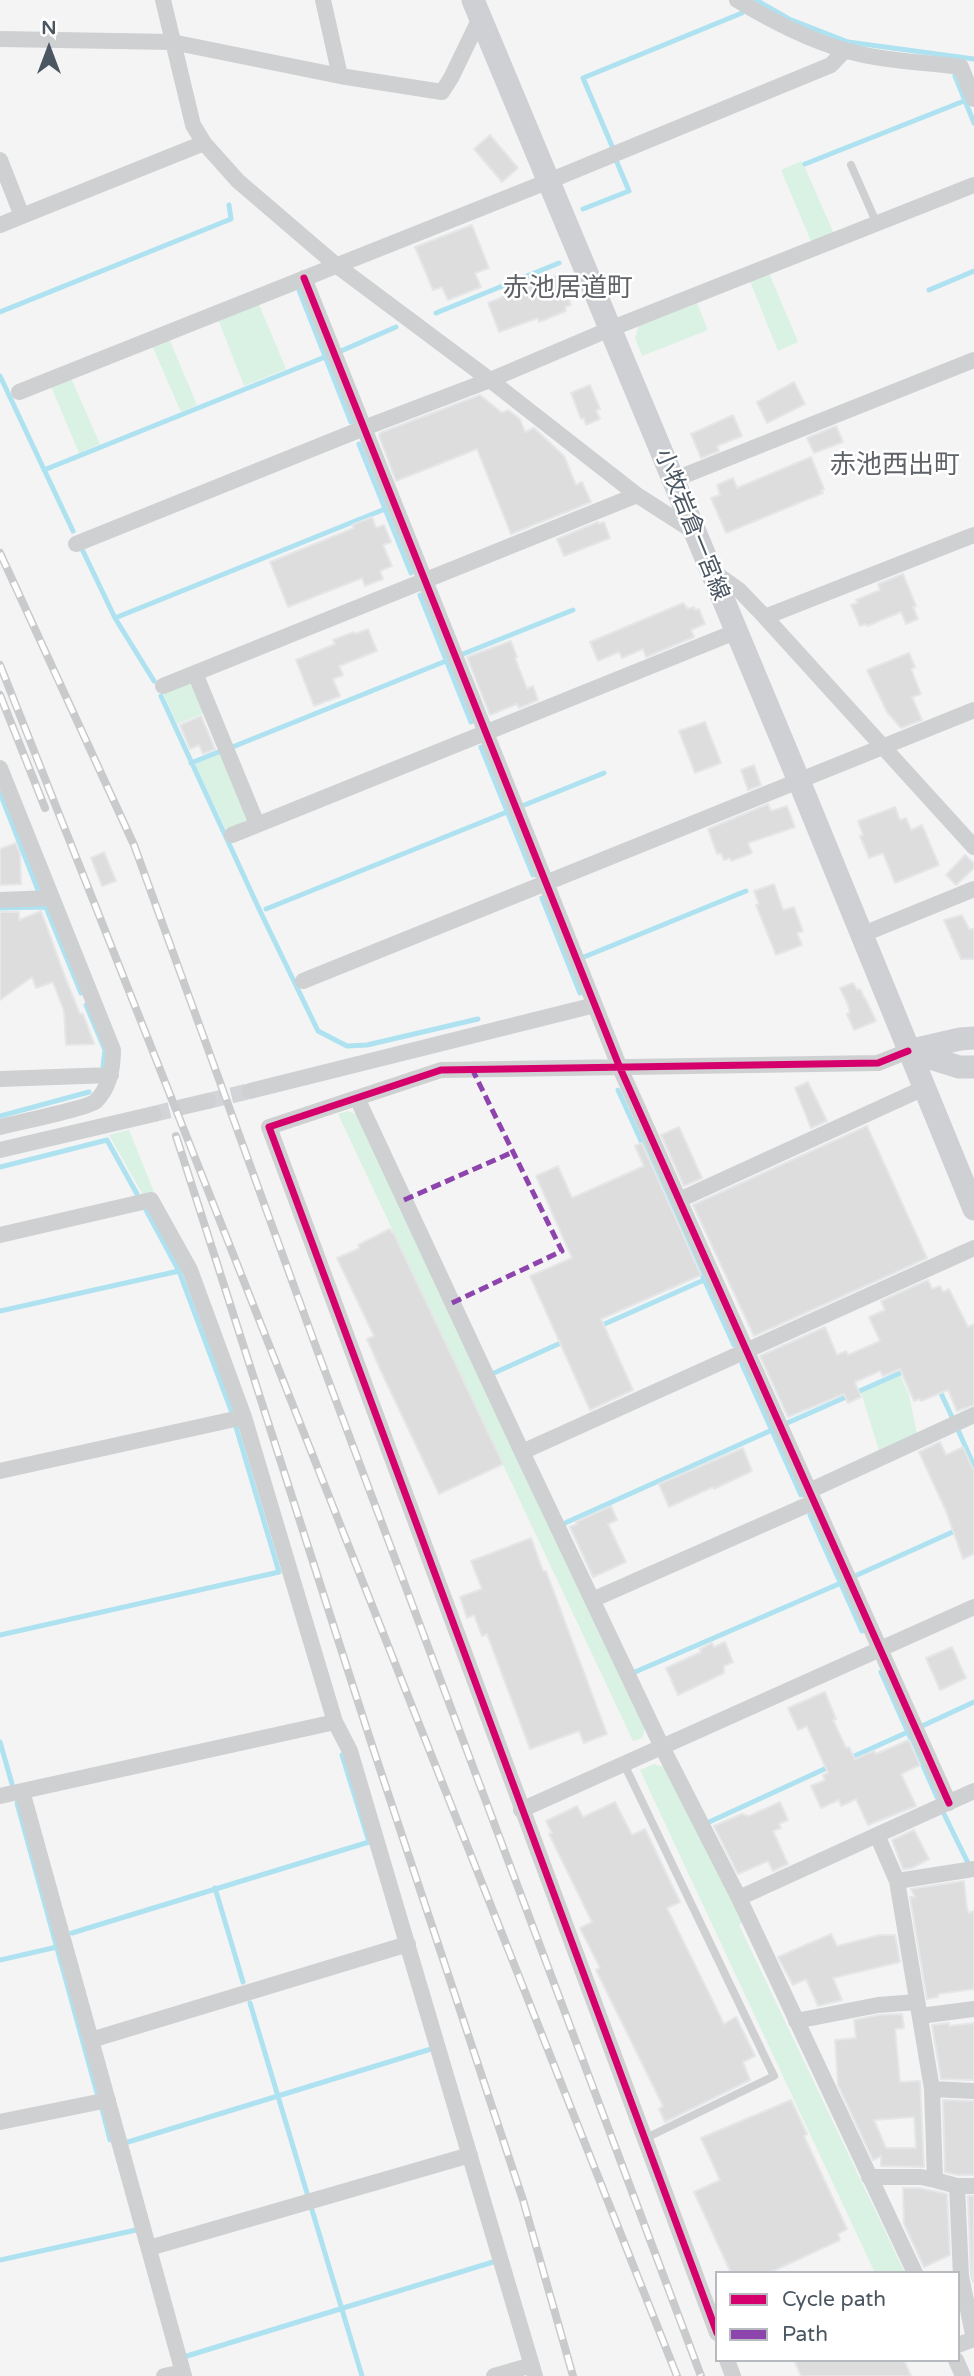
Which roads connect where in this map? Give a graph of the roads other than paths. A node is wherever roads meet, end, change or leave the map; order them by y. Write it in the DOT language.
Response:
graph roads {
  1 [pos="163,0"];
  2 [pos="323,0"];
  3 [pos="737,0"];
  4 [pos="476,9"];
  5 [pos="0,39"];
  6 [pos="172,41"];
  7 [pos="845,50"];
  8 [pos="340,76"];
  9 [pos="974,99"];
  10 [pos="204,143"];
  11 [pos="0,160"];
  12 [pos="851,165"];
  13 [pos="549,181"];
  14 [pos="974,185"];
  15 [pos="22,216"];
  16 [pos="877,223"];
  17 [pos="0,225"];
  18 [pos="336,265"];
  19 [pos="304,278"];
  20 [pos="610,330"];
  21 [pos="974,360"];
  22 [pos="490,380"];
  23 [pos="19,392"];
  24 [pos="364,428"];
  25 [pos="673,480"];
  26 [pos="637,495"];
  27 [pos="693,531"];
  28 [pos="974,534"];
  29 [pos="76,544"];
  30 [pos="709,568"];
  31 [pos="425,580"];
  32 [pos="765,617"];
  33 [pos="735,632"];
  34 [pos="195,673"];
  35 [pos="163,686"];
  36 [pos="974,710"];
  37 [pos="486,733"];
  38 [pos="883,747"];
  39 [pos="0,768"];
  40 [pos="799,781"];
  41 [pos="257,824"];
  42 [pos="232,835"];
  43 [pos="974,847"];
  44 [pos="546,883"];
  45 [pos="974,889"];
  46 [pos="51,898"];
  47 [pos="0,900"];
  48 [pos="861,934"];
  49 [pos="303,981"];
  50 [pos="595,1005"];
  51 [pos="974,1038"];
  52 [pos="908,1051"];
  53 [pos="974,1067"];
  54 [pos="620,1068"];
  55 [pos="111,1075"];
  56 [pos="0,1079"];
  57 [pos="924,1088"];
  58 [pos="250,1091"];
  59 [pos="357,1098"];
  60 [pos="208,1101"];
  61 [pos="182,1107"];
  62 [pos="154,1114"];
  63 [pos="0,1127"];
  64 [pos="0,1150"];
  65 [pos="679,1200"];
  66 [pos="974,1209"];
  67 [pos="0,1235"];
  68 [pos="974,1248"];
  69 [pos="746,1350"];
  70 [pos="974,1415"];
  71 [pos="244,1417"];
  72 [pos="522,1452"];
  73 [pos="0,1471"];
  74 [pos="811,1496"];
  75 [pos="592,1600"];
  76 [pos="974,1607"];
  77 [pos="880,1649"];
  78 [pos="335,1722"];
  79 [pos="662,1747"];
  80 [pos="624,1764"];
  81 [pos="22,1791"];
  82 [pos="974,1791"];
  83 [pos="0,1796"];
  84 [pos="949,1803"];
  85 [pos="522,1810"];
  86 [pos="877,1836"];
  87 [pos="974,1869"];
  88 [pos="897,1881"];
  89 [pos="739,1898"];
  90 [pos="408,1944"];
  91 [pos="918,2009"];
  92 [pos="974,2009"];
  93 [pos="796,2021"];
  94 [pos="91,2039"];
  95 [pos="932,2089"];
  96 [pos="974,2091"];
  97 [pos="108,2100"];
  98 [pos="0,2122"];
  99 [pos="644,2139"];
  100 [pos="470,2155"];
  101 [pos="869,2176"];
  102 [pos="935,2180"];
  103 [pos="957,2186"];
  104 [pos="974,2186"];
  105 [pos="149,2248"];
  106 [pos="914,2271"];
  107 [pos="715,2328"];
  108 [pos="974,2339"];
  109 [pos="533,2370"];
  110 [pos="183,2374"];
  111 [pos="164,2376"];
  112 [pos="494,2376"];
  1 -- 6 [label="street"];
  2 -- 8 [label="street"];
  3 -- 7 [label="street"];
  4 -- 8 [label="street"];
  4 -- 13 [label="main road, 小牧岩倉一宮線"];
  5 -- 6 [label="street"];
  6 -- 8 [label="street"];
  6 -- 10 [label="street"];
  7 -- 9 [label="street"];
  7 -- 13 [label="street"];
  10 -- 15 [label="street"];
  10 -- 18 [label="street"];
  11 -- 15 [label="street"];
  12 -- 16 [label="lane"];
  13 -- 18 [label="street"];
  13 -- 20 [label="main road, 小牧岩倉一宮線"];
  14 -- 16 [label="street"];
  15 -- 17 [label="street"];
  16 -- 20 [label="street"];
  18 -- 19 [label="street"];
  18 -- 22 [label="street"];
  19 -- 23 [label="street"];
  19 -- 24 [label="street"];
  20 -- 22 [label="street"];
  20 -- 25 [label="main road, 小牧岩倉一宮線"];
  21 -- 25 [label="street"];
  22 -- 24 [label="street"];
  22 -- 26 [label="street"];
  24 -- 29 [label="street"];
  24 -- 31 [label="street"];
  25 -- 27 [label="main road, 小牧岩倉一宮線"];
  26 -- 27 [label="street"];
  26 -- 31 [label="street"];
  27 -- 30 [label="main road, 小牧岩倉一宮線"];
  28 -- 32 [label="street"];
  30 -- 32 [label="street"];
  30 -- 33 [label="main road, 小牧岩倉一宮線"];
  31 -- 34 [label="street"];
  31 -- 37 [label="street"];
  32 -- 38 [label="street"];
  33 -- 37 [label="street"];
  33 -- 40 [label="main road, 小牧岩倉一宮線"];
  34 -- 35 [label="street"];
  34 -- 41 [label="street"];
  36 -- 38 [label="street"];
  37 -- 41 [label="street"];
  37 -- 44 [label="street"];
  38 -- 40 [label="street"];
  38 -- 43 [label="street"];
  39 -- 46 [label="street"];
  40 -- 44 [label="street"];
  40 -- 48 [label="main road, 小牧岩倉一宮線"];
  41 -- 42 [label="street"];
  44 -- 49 [label="street"];
  44 -- 50 [label="street"];
  45 -- 48 [label="street"];
  46 -- 47 [label="street"];
  46 -- 55 [label="street"];
  48 -- 52 [label="main road, 小牧岩倉一宮線"];
  50 -- 54 [label="street"];
  50 -- 58 [label="street"];
  51 -- 52 [label="main road"];
  52 -- 53 [label="main road"];
  52 -- 54 [label="street"];
  52 -- 57 [label="main road, 小牧岩倉一宮線"];
  54 -- 59 [label="street"];
  54 -- 65 [label="street"];
  55 -- 56 [label="street"];
  55 -- 63 [label="street"];
  57 -- 65 [label="street"];
  57 -- 66 [label="main road, 小牧岩倉一宮線"];
  59 -- 72 [label="street"];
  59 -- 85 [label="street"];
  60 -- 61 [label="street"];
  62 -- 64 [label="street"];
  65 -- 69 [label="street"];
  67 -- 71 [label="street"];
  68 -- 69 [label="street"];
  69 -- 72 [label="street"];
  69 -- 74 [label="street"];
  70 -- 74 [label="street"];
  71 -- 73 [label="street"];
  71 -- 78 [label="street"];
  72 -- 75 [label="street"];
  74 -- 75 [label="street"];
  74 -- 77 [label="street"];
  75 -- 79 [label="street"];
  76 -- 77 [label="street"];
  77 -- 79 [label="street"];
  77 -- 84 [label="street"];
  78 -- 81 [label="street"];
  78 -- 90 [label="street"];
  79 -- 80 [label="street"];
  79 -- 89 [label="street"];
  80 -- 85 [label="street"];
  80 -- 99 [label="lane"];
  81 -- 83 [label="street"];
  81 -- 94 [label="street"];
  82 -- 84 [label="street"];
  84 -- 86 [label="street"];
  85 -- 99 [label="street"];
  86 -- 88 [label="street"];
  86 -- 89 [label="street"];
  87 -- 88 [label="street"];
  88 -- 91 [label="street"];
  89 -- 93 [label="street"];
  90 -- 94 [label="street"];
  90 -- 100 [label="street"];
  91 -- 92 [label="street"];
  91 -- 93 [label="street"];
  91 -- 95 [label="street"];
  93 -- 101 [label="street"];
  94 -- 97 [label="street"];
  95 -- 96 [label="street"];
  95 -- 102 [label="street"];
  97 -- 98 [label="street"];
  97 -- 105 [label="street"];
  99 -- 107 [label="street"];
  100 -- 105 [label="street"];
  100 -- 109 [label="street"];
  101 -- 102 [label="street"];
  101 -- 106 [label="street"];
  102 -- 103 [label="street"];
  103 -- 104 [label="street"];
  103 -- 108 [label="street"];
  105 -- 110 [label="street"];
  109 -- 112 [label="street"];
  110 -- 111 [label="street"];
}
